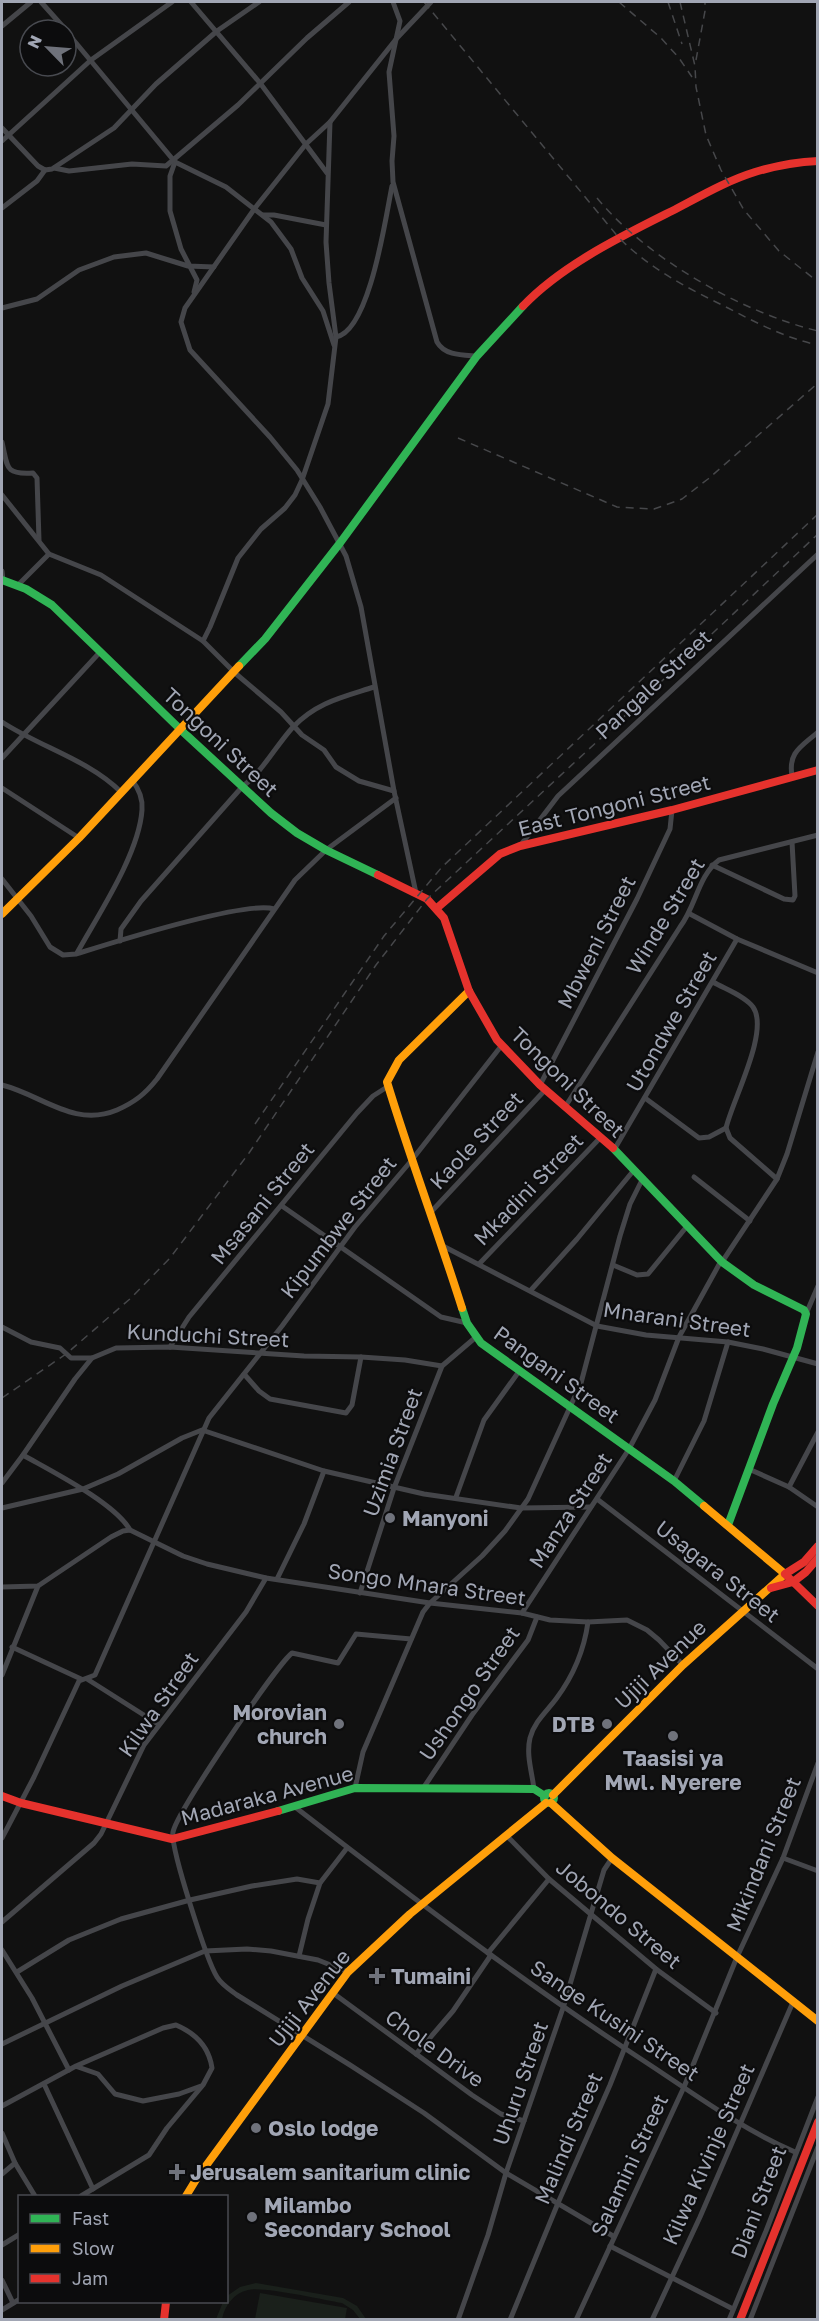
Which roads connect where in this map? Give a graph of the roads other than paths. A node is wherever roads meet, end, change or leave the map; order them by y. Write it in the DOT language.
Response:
graph roads {
  1 [pos="31,2"];
  2 [pos="41,2"];
  3 [pos="172,2"];
  4 [pos="191,2"];
  5 [pos="259,2"];
  6 [pos="349,2"];
  7 [pos="393,2"];
  8 [pos="431,2"];
  9 [pos="55,18"];
  10 [pos="2,26"];
  11 [pos="217,31"];
  12 [pos="397,38"];
  13 [pos="78,44"];
  14 [pos="91,60"];
  15 [pos="260,83"];
  16 [pos="133,109"];
  17 [pos="330,122"];
  18 [pos="2,128"];
  19 [pos="8,135"];
  20 [pos="2,141"];
  21 [pos="306,144"];
  22 [pos="174,161"];
  23 [pos="818,161"];
  24 [pos="54,168"];
  25 [pos="45,170"];
  26 [pos="327,173"];
  27 [pos="393,182"];
  28 [pos="2,208"];
  29 [pos="255,208"];
  30 [pos="262,215"];
  31 [pos="326,225"];
  32 [pos="188,266"];
  33 [pos="214,267"];
  34 [pos="192,299"];
  35 [pos="2,308"];
  36 [pos="336,337"];
  37 [pos="335,345"];
  38 [pos="477,356"];
  39 [pos="2,442"];
  40 [pos="302,480"];
  41 [pos="2,495"];
  42 [pos="39,542"];
  43 [pos="340,543"];
  44 [pos="49,554"];
  45 [pos="818,554"];
  46 [pos="2,571"];
  47 [pos="2,580"];
  48 [pos="18,585"];
  49 [pos="203,641"];
  50 [pos="101,651"];
  51 [pos="235,673"];
  52 [pos="374,687"];
  53 [pos="2,722"];
  54 [pos="294,726"];
  55 [pos="181,730"];
  56 [pos="818,732"];
  57 [pos="21,735"];
  58 [pos="2,758"];
  59 [pos="818,770"];
  60 [pos="792,776"];
  61 [pos="132,780"];
  62 [pos="242,787"];
  63 [pos="2,788"];
  64 [pos="394,791"];
  65 [pos="121,792"];
  66 [pos="396,798"];
  67 [pos="672,810"];
  68 [pos="818,836"];
  69 [pos="79,838"];
  70 [pos="792,842"];
  71 [pos="520,846"];
  72 [pos="326,850"];
  73 [pos="712,865"];
  74 [pos="2,879"];
  75 [pos="416,893"];
  76 [pos="16,899"];
  77 [pos="437,908"];
  78 [pos="274,909"];
  79 [pos="2,914"];
  80 [pos="690,914"];
  81 [pos="737,939"];
  82 [pos="120,940"];
  83 [pos="76,954"];
  84 [pos="818,973"];
  85 [pos="713,982"];
  86 [pos="469,991"];
  87 [pos="502,1045"];
  88 [pos="817,1055"];
  89 [pos="2,1085"];
  90 [pos="387,1087"];
  91 [pos="543,1087"];
  92 [pos="645,1098"];
  93 [pos="565,1107"];
  94 [pos="726,1128"];
  95 [pos="600,1137"];
  96 [pos="615,1150"];
  97 [pos="411,1161"];
  98 [pos="634,1170"];
  99 [pos="694,1177"];
  100 [pos="643,1178"];
  101 [pos="777,1179"];
  102 [pos="282,1206"];
  103 [pos="431,1212"];
  104 [pos="750,1221"];
  105 [pos="688,1225"];
  106 [pos="441,1245"];
  107 [pos="341,1246"];
  108 [pos="721,1262"];
  109 [pos="480,1263"];
  110 [pos="613,1265"];
  111 [pos="818,1286"];
  112 [pos="531,1290"];
  113 [pos="806,1314"];
  114 [pos="467,1323"];
  115 [pos="597,1326"];
  116 [pos="2,1327"];
  117 [pos="180,1330"];
  118 [pos="476,1337"];
  119 [pos="679,1337"];
  120 [pos="728,1342"];
  121 [pos="170,1347"];
  122 [pos="184,1348"];
  123 [pos="260,1353"];
  124 [pos="361,1357"];
  125 [pos="793,1357"];
  126 [pos="92,1358"];
  127 [pos="818,1364"];
  128 [pos="442,1366"];
  129 [pos="520,1370"];
  130 [pos="244,1374"];
  131 [pos="570,1406"];
  132 [pos="202,1430"];
  133 [pos="817,1436"];
  134 [pos="629,1449"];
  135 [pos="23,1455"];
  136 [pos="751,1470"];
  137 [pos="324,1471"];
  138 [pos="674,1481"];
  139 [pos="2,1483"];
  140 [pos="394,1488"];
  141 [pos="789,1488"];
  142 [pos="83,1489"];
  143 [pos="456,1497"];
  144 [pos="597,1499"];
  145 [pos="818,1507"];
  146 [pos="2,1508"];
  147 [pos="521,1508"];
  148 [pos="591,1508"];
  149 [pos="728,1525"];
  150 [pos="130,1530"];
  151 [pos="156,1542"];
  152 [pos="818,1545"];
  153 [pos="818,1558"];
  154 [pos="806,1572"];
  155 [pos="785,1574"];
  156 [pos="266,1578"];
  157 [pos="278,1579"];
  158 [pos="793,1582"];
  159 [pos="38,1586"];
  160 [pos="2,1587"];
  161 [pos="770,1588"];
  162 [pos="803,1592"];
  163 [pos="360,1593"];
  164 [pos="430,1603"];
  165 [pos="816,1603"];
  166 [pos="743,1610"];
  167 [pos="522,1613"];
  168 [pos="537,1617"];
  169 [pos="588,1622"];
  170 [pos="411,1639"];
  171 [pos="12,1647"];
  172 [pos="683,1665"];
  173 [pos="818,1669"];
  174 [pos="2,1675"];
  175 [pos="84,1679"];
  176 [pos="158,1724"];
  177 [pos="818,1763"];
  178 [pos="424,1787"];
  179 [pos="355,1788"];
  180 [pos="534,1789"];
  181 [pos="2,1796"];
  182 [pos="549,1799"];
  183 [pos="21,1803"];
  184 [pos="295,1807"];
  185 [pos="105,1824"];
  186 [pos="506,1835"];
  187 [pos="2,1838"];
  188 [pos="172,1839"];
  189 [pos="347,1848"];
  190 [pos="612,1858"];
  191 [pos="783,1858"];
  192 [pos="818,1871"];
  193 [pos="549,1879"];
  194 [pos="320,1883"];
  195 [pos="190,1900"];
  196 [pos="423,1904"];
  197 [pos="590,1912"];
  198 [pos="2,1922"];
  199 [pos="2,1950"];
  200 [pos="205,1951"];
  201 [pos="490,1954"];
  202 [pos="299,1956"];
  203 [pos="737,1957"];
  204 [pos="656,1969"];
  205 [pos="17,1972"];
  206 [pos="348,1972"];
  207 [pos="333,1993"];
  208 [pos="793,2002"];
  209 [pos="563,2007"];
  210 [pos="716,2013"];
  211 [pos="818,2021"];
  212 [pos="44,2022"];
  213 [pos="302,2034"];
  214 [pos="2,2044"];
  215 [pos="624,2048"];
  216 [pos="416,2054"];
  217 [pos="76,2067"];
  218 [pos="69,2070"];
  219 [pos="44,2084"];
  220 [pos="203,2085"];
  221 [pos="684,2087"];
  222 [pos="818,2097"];
  223 [pos="2,2106"];
  224 [pos="524,2121"];
  225 [pos="818,2122"];
  226 [pos="739,2123"];
  227 [pos="2,2133"];
  228 [pos="815,2138"];
  229 [pos="818,2147"];
  230 [pos="795,2152"];
  231 [pos="15,2163"];
  232 [pos="506,2173"];
  233 [pos="2,2174"];
  234 [pos="93,2189"];
  235 [pos="34,2195"];
  236 [pos="83,2195"];
  237 [pos="187,2195"];
  238 [pos="558,2203"];
  239 [pos="18,2235"];
  240 [pos="613,2236"];
  241 [pos="2,2245"];
  242 [pos="610,2246"];
  243 [pos="671,2278"];
  244 [pos="2,2280"];
  245 [pos="18,2300"];
  246 [pos="13,2303"];
  247 [pos="166,2303"];
  248 [pos="733,2309"];
  249 [pos="2,2310"];
  250 [pos="164,2319"];
  251 [pos="458,2319"];
  252 [pos="510,2319"];
  253 [pos="576,2319"];
  254 [pos="652,2319"];
  255 [pos="729,2319"];
  256 [pos="740,2319"];
  257 [pos="750,2319"];
  1 -- 10 [label="street"];
  2 -- 9 [label="street"];
  3 -- 14 [label="street"];
  4 -- 11 [label="street"];
  5 -- 11 [label="street"];
  6 -- 15 [label="street"];
  7 -- 12 [label="street"];
  8 -- 12 [label="street"];
  11 -- 15 [label="street"];
  11 -- 16 [label="street"];
  12 -- 17 [label="street"];
  12 -- 27 [label="street"];
  13 -- 14 [label="street"];
  14 -- 16 [label="street"];
  14 -- 19 [label="street"];
  15 -- 21 [label="street"];
  15 -- 22 [label="street"];
  16 -- 22 [label="street"];
  16 -- 24 [label="street"];
  17 -- 21 [label="street"];
  17 -- 26 [label="street"];
  18 -- 19 [label="street"];
  19 -- 20 [label="street"];
  19 -- 25 [label="street"];
  21 -- 26 [label="street"];
  21 -- 29 [label="street"];
  22 -- 24 [label="street"];
  22 -- 29 [label="street"];
  22 -- 32 [label="street"];
  23 -- 38 [label="main road"];
  24 -- 25 [label="street"];
  25 -- 28 [label="street"];
  26 -- 31 [label="street"];
  27 -- 36 [label="street"];
  27 -- 38 [label="street"];
  29 -- 30 [label="street"];
  29 -- 33 [label="street"];
  30 -- 31 [label="street"];
  30 -- 37 [label="street"];
  31 -- 36 [label="street"];
  32 -- 33 [label="street"];
  32 -- 34 [label="street"];
  32 -- 35 [label="street"];
  33 -- 34 [label="street"];
  34 -- 40 [label="street"];
  36 -- 37 [label="street"];
  37 -- 40 [label="street"];
  38 -- 43 [label="main road"];
  39 -- 42 [label="street"];
  40 -- 43 [label="street"];
  40 -- 49 [label="street"];
  41 -- 42 [label="street"];
  42 -- 44 [label="street"];
  43 -- 51 [label="main road"];
  43 -- 52 [label="street"];
  44 -- 48 [label="street"];
  44 -- 49 [label="street"];
  45 -- 71 [label="street, Pangale Street"];
  46 -- 47 [label="street"];
  47 -- 48 [label="main road, Tongoni Street"];
  48 -- 50 [label="main road, Tongoni Street"];
  49 -- 51 [label="street"];
  50 -- 55 [label="main road, Tongoni Street"];
  50 -- 57 [label="street"];
  51 -- 54 [label="street"];
  51 -- 55 [label="main road"];
  52 -- 54 [label="street"];
  52 -- 64 [label="street"];
  53 -- 57 [label="street"];
  54 -- 62 [label="street"];
  54 -- 64 [label="street"];
  55 -- 61 [label="main road"];
  55 -- 62 [label="main road, Tongoni Street"];
  56 -- 60 [label="street"];
  57 -- 58 [label="street"];
  57 -- 65 [label="street"];
  59 -- 60 [label="main road, East Tongoni Street"];
  60 -- 67 [label="main road, East Tongoni Street"];
  61 -- 65 [label="main road"];
  61 -- 83 [label="street"];
  62 -- 72 [label="main road, Tongoni Street"];
  62 -- 82 [label="street"];
  63 -- 69 [label="street"];
  64 -- 66 [label="street"];
  65 -- 69 [label="main road"];
  66 -- 72 [label="street"];
  66 -- 75 [label="street"];
  67 -- 71 [label="main road, East Tongoni Street"];
  67 -- 91 [label="street, Mbweni Street"];
  68 -- 70 [label="street, Winde Street"];
  69 -- 76 [label="main road"];
  70 -- 73 [label="street, Winde Street"];
  70 -- 73 [label="street"];
  71 -- 77 [label="main road, East Tongoni Street"];
  72 -- 75 [label="main road, Tongoni Street"];
  72 -- 78 [label="street"];
  73 -- 80 [label="street, Winde Street"];
  74 -- 76 [label="street"];
  75 -- 77 [label="main road, Tongoni Street"];
  76 -- 79 [label="main road"];
  76 -- 83 [label="street"];
  77 -- 86 [label="main road, Tongoni Street"];
  78 -- 82 [label="street"];
  78 -- 89 [label="street"];
  80 -- 81 [label="street"];
  80 -- 93 [label="street, Winde Street"];
  81 -- 84 [label="street"];
  81 -- 85 [label="street, Utondwe Street"];
  82 -- 83 [label="street"];
  85 -- 92 [label="street, Utondwe Street"];
  85 -- 94 [label="street"];
  86 -- 87 [label="main road, Tongoni Street"];
  86 -- 90 [label="main road"];
  87 -- 91 [label="main road, Tongoni Street"];
  87 -- 97 [label="street, Kipumbwe Street"];
  88 -- 101 [label="street, Manza Street"];
  90 -- 97 [label="main road, Pangani Street"];
  90 -- 102 [label="street, Msasani Street"];
  91 -- 93 [label="main road, Tongoni Street"];
  91 -- 103 [label="street, Kaole Street"];
  92 -- 94 [label="street"];
  92 -- 96 [label="street, Utondwe Street"];
  93 -- 95 [label="main road, Tongoni Street"];
  94 -- 101 [label="street"];
  95 -- 96 [label="main road, Tongoni Street"];
  95 -- 109 [label="street, Mkadini Street"];
  96 -- 98 [label="main road, Tongoni Street"];
  97 -- 103 [label="main road, Pangani Street"];
  97 -- 107 [label="street, Kipumbwe Street"];
  98 -- 100 [label="main road, Tongoni Street"];
  98 -- 112 [label="street"];
  99 -- 104 [label="street"];
  100 -- 105 [label="main road, Tongoni Street"];
  100 -- 110 [label="street"];
  101 -- 104 [label="street, Manza Street"];
  102 -- 107 [label="street"];
  102 -- 117 [label="street, Msasani Street"];
  103 -- 106 [label="main road, Pangani Street"];
  104 -- 108 [label="street, Manza Street"];
  105 -- 108 [label="main road, Tongoni Street"];
  105 -- 110 [label="street"];
  106 -- 109 [label="street, Mnarani Street"];
  106 -- 114 [label="main road, Pangani Street"];
  107 -- 114 [label="street"];
  107 -- 123 [label="street, Kipumbwe Street"];
  108 -- 113 [label="main road, Tongoni Street"];
  108 -- 119 [label="street, Manza Street"];
  109 -- 112 [label="street, Mnarani Street"];
  110 -- 115 [label="street"];
  111 -- 113 [label="street"];
  112 -- 115 [label="street, Mnarani Street"];
  113 -- 125 [label="main road"];
  114 -- 118 [label="main road, Pangani Street"];
  115 -- 119 [label="street, Mnarani Street"];
  115 -- 131 [label="street"];
  116 -- 126 [label="street"];
  117 -- 121 [label="street, Msasani Street"];
  117 -- 122 [label="street"];
  118 -- 128 [label="street, Uzimia Street"];
  118 -- 129 [label="main road, Pangani Street"];
  119 -- 120 [label="street, Mnarani Street"];
  119 -- 134 [label="street, Manza Street"];
  120 -- 125 [label="street, Mnarani Street"];
  120 -- 138 [label="street"];
  121 -- 122 [label="street, Kunduchi Street"];
  121 -- 126 [label="street, Kunduchi Street"];
  122 -- 123 [label="street, Kunduchi Street"];
  123 -- 124 [label="street, Kunduchi Street"];
  123 -- 130 [label="street, Kipumbwe Street"];
  124 -- 128 [label="street, Kunduchi Street"];
  124 -- 130 [label="street"];
  125 -- 127 [label="street, Mnarani Street"];
  125 -- 136 [label="main road"];
  126 -- 135 [label="street"];
  128 -- 140 [label="street, Uzimia Street"];
  129 -- 131 [label="main road, Pangani Street"];
  129 -- 143 [label="street"];
  130 -- 132 [label="street, Kipumbwe Street"];
  131 -- 134 [label="main road, Pangani Street"];
  131 -- 147 [label="street"];
  132 -- 137 [label="street"];
  132 -- 142 [label="street"];
  132 -- 151 [label="street, Kipumbwe Street"];
  133 -- 141 [label="street"];
  134 -- 138 [label="main road, Pangani Street"];
  134 -- 144 [label="street, Manza Street"];
  135 -- 139 [label="street"];
  135 -- 142 [label="street"];
  136 -- 141 [label="street"];
  136 -- 149 [label="main road"];
  137 -- 140 [label="street"];
  137 -- 157 [label="street"];
  138 -- 149 [label="main road, Pangani Street"];
  140 -- 143 [label="street"];
  140 -- 163 [label="street, Uzimia Street"];
  141 -- 145 [label="street"];
  142 -- 146 [label="street"];
  142 -- 150 [label="street"];
  143 -- 147 [label="street"];
  144 -- 148 [label="street, Manza Street"];
  144 -- 166 [label="street, Usagara Street"];
  147 -- 148 [label="street"];
  147 -- 164 [label="street"];
  148 -- 167 [label="street, Manza Street"];
  149 -- 155 [label="main road, Pangani Street"];
  150 -- 151 [label="street, Songo Mnara Street"];
  150 -- 159 [label="street"];
  151 -- 156 [label="street, Songo Mnara Street"];
  151 -- 175 [label="street, Kipumbwe Street"];
  152 -- 155 [label="main road"];
  153 -- 154 [label="main road"];
  154 -- 158 [label="main road"];
  154 -- 162 [label="main road"];
  155 -- 158 [label="main road, Pangani Street"];
  155 -- 161 [label="main road, Ujiji Avenue"];
  156 -- 157 [label="street, Songo Mnara Street"];
  156 -- 176 [label="street, Kilwa Street"];
  157 -- 163 [label="street, Songo Mnara Street"];
  158 -- 161 [label="main road"];
  158 -- 162 [label="main road, Pangani Street"];
  159 -- 160 [label="street"];
  159 -- 171 [label="street"];
  161 -- 166 [label="main road, Ujiji Avenue"];
  162 -- 165 [label="main road, Pangani Street"];
  163 -- 164 [label="street, Songo Mnara Street"];
  164 -- 167 [label="street, Songo Mnara Street"];
  164 -- 170 [label="street"];
  166 -- 172 [label="main road, Ujiji Avenue"];
  166 -- 173 [label="street, Usagara Street"];
  167 -- 168 [label="street, Songo Mnara Street"];
  168 -- 169 [label="street, Songo Mnara Street"];
  168 -- 178 [label="street, Ushongo Street"];
  169 -- 172 [label="street, Songo Mnara Street"];
  169 -- 180 [label="street"];
  170 -- 179 [label="street"];
  170 -- 188 [label="street"];
  171 -- 174 [label="street"];
  171 -- 175 [label="street"];
  172 -- 182 [label="main road, Ujiji Avenue"];
  175 -- 176 [label="street"];
  175 -- 183 [label="street, Kipumbwe Street"];
  176 -- 185 [label="street, Kilwa Street"];
  177 -- 191 [label="street, Mikindani Street"];
  178 -- 179 [label="main road, Madaraka Avenue"];
  178 -- 180 [label="main road, Madaraka Avenue"];
  179 -- 184 [label="main road, Madaraka Avenue"];
  180 -- 182 [label="main road"];
  181 -- 183 [label="main road, Madaraka Avenue"];
  182 -- 186 [label="main road, Ujiji Avenue"];
  182 -- 190 [label="main road"];
  183 -- 185 [label="main road, Madaraka Avenue"];
  183 -- 187 [label="street, Kipumbwe Street"];
  184 -- 188 [label="main road, Madaraka Avenue"];
  184 -- 189 [label="street, Sange Kusini Street"];
  185 -- 188 [label="main road, Madaraka Avenue"];
  185 -- 198 [label="street, Kilwa Street"];
  186 -- 193 [label="street, Jobondo Street"];
  186 -- 196 [label="main road, Ujiji Avenue"];
  188 -- 195 [label="street"];
  189 -- 194 [label="street"];
  189 -- 196 [label="street, Sange Kusini Street"];
  190 -- 197 [label="street, Uhuru Street"];
  190 -- 203 [label="main road"];
  191 -- 192 [label="street"];
  191 -- 203 [label="street, Mikindani Street"];
  193 -- 197 [label="street, Jobondo Street"];
  193 -- 201 [label="street"];
  194 -- 195 [label="street"];
  194 -- 202 [label="street"];
  195 -- 200 [label="street"];
  195 -- 205 [label="street"];
  196 -- 201 [label="street, Sange Kusini Street"];
  196 -- 206 [label="main road, Ujiji Avenue"];
  197 -- 204 [label="street, Jobondo Street"];
  197 -- 209 [label="street, Uhuru Street"];
  199 -- 205 [label="street"];
  200 -- 202 [label="street"];
  200 -- 212 [label="street"];
  200 -- 213 [label="street"];
  201 -- 209 [label="street, Sange Kusini Street"];
  201 -- 216 [label="street"];
  202 -- 206 [label="street"];
  203 -- 208 [label="main road"];
  203 -- 210 [label="street, Salamini Street"];
  204 -- 210 [label="street, Jobondo Street"];
  204 -- 215 [label="street, Malindi Street"];
  205 -- 212 [label="street"];
  206 -- 207 [label="main road, Ujiji Avenue"];
  207 -- 213 [label="main road, Ujiji Avenue"];
  207 -- 216 [label="street, Chole Drive"];
  208 -- 211 [label="main road"];
  208 -- 226 [label="street, Kilwa Kivinje Street"];
  209 -- 215 [label="street, Sange Kusini Street"];
  209 -- 224 [label="street, Uhuru Street"];
  210 -- 221 [label="street, Salamini Street"];
  212 -- 214 [label="street"];
  212 -- 218 [label="street"];
  213 -- 232 [label="street"];
  213 -- 237 [label="main road, Ujiji Avenue"];
  215 -- 221 [label="street, Sange Kusini Street"];
  215 -- 238 [label="street, Malindi Street"];
  216 -- 224 [label="street, Chole Drive"];
  217 -- 218 [label="street"];
  217 -- 220 [label="street"];
  217 -- 220 [label="street"];
  218 -- 219 [label="street"];
  219 -- 223 [label="street"];
  219 -- 234 [label="street"];
  220 -- 234 [label="street"];
  221 -- 226 [label="street, Sange Kusini Street"];
  221 -- 240 [label="street, Salamini Street"];
  222 -- 230 [label="street, Diani Street"];
  224 -- 232 [label="street, Uhuru Street"];
  225 -- 228 [label="main road"];
  226 -- 230 [label="street, Sange Kusini Street"];
  226 -- 243 [label="street, Kilwa Kivinje Street"];
  227 -- 231 [label="street"];
  228 -- 256 [label="main road"];
  229 -- 257 [label="street"];
  230 -- 248 [label="street, Diani Street"];
  231 -- 233 [label="street"];
  231 -- 235 [label="street"];
  232 -- 238 [label="street"];
  232 -- 251 [label="street, Uhuru Street"];
  234 -- 236 [label="street"];
  238 -- 240 [label="street"];
  238 -- 252 [label="street, Malindi Street"];
  239 -- 241 [label="street"];
  240 -- 242 [label="street, Salamini Street"];
  242 -- 243 [label="street"];
  242 -- 253 [label="street, Salamini Street"];
  243 -- 248 [label="street"];
  243 -- 254 [label="street, Kilwa Kivinje Street"];
  244 -- 246 [label="street"];
  245 -- 246 [label="street"];
  246 -- 249 [label="street"];
  247 -- 250 [label="main road"];
  248 -- 255 [label="street, Diani Street"];
}
